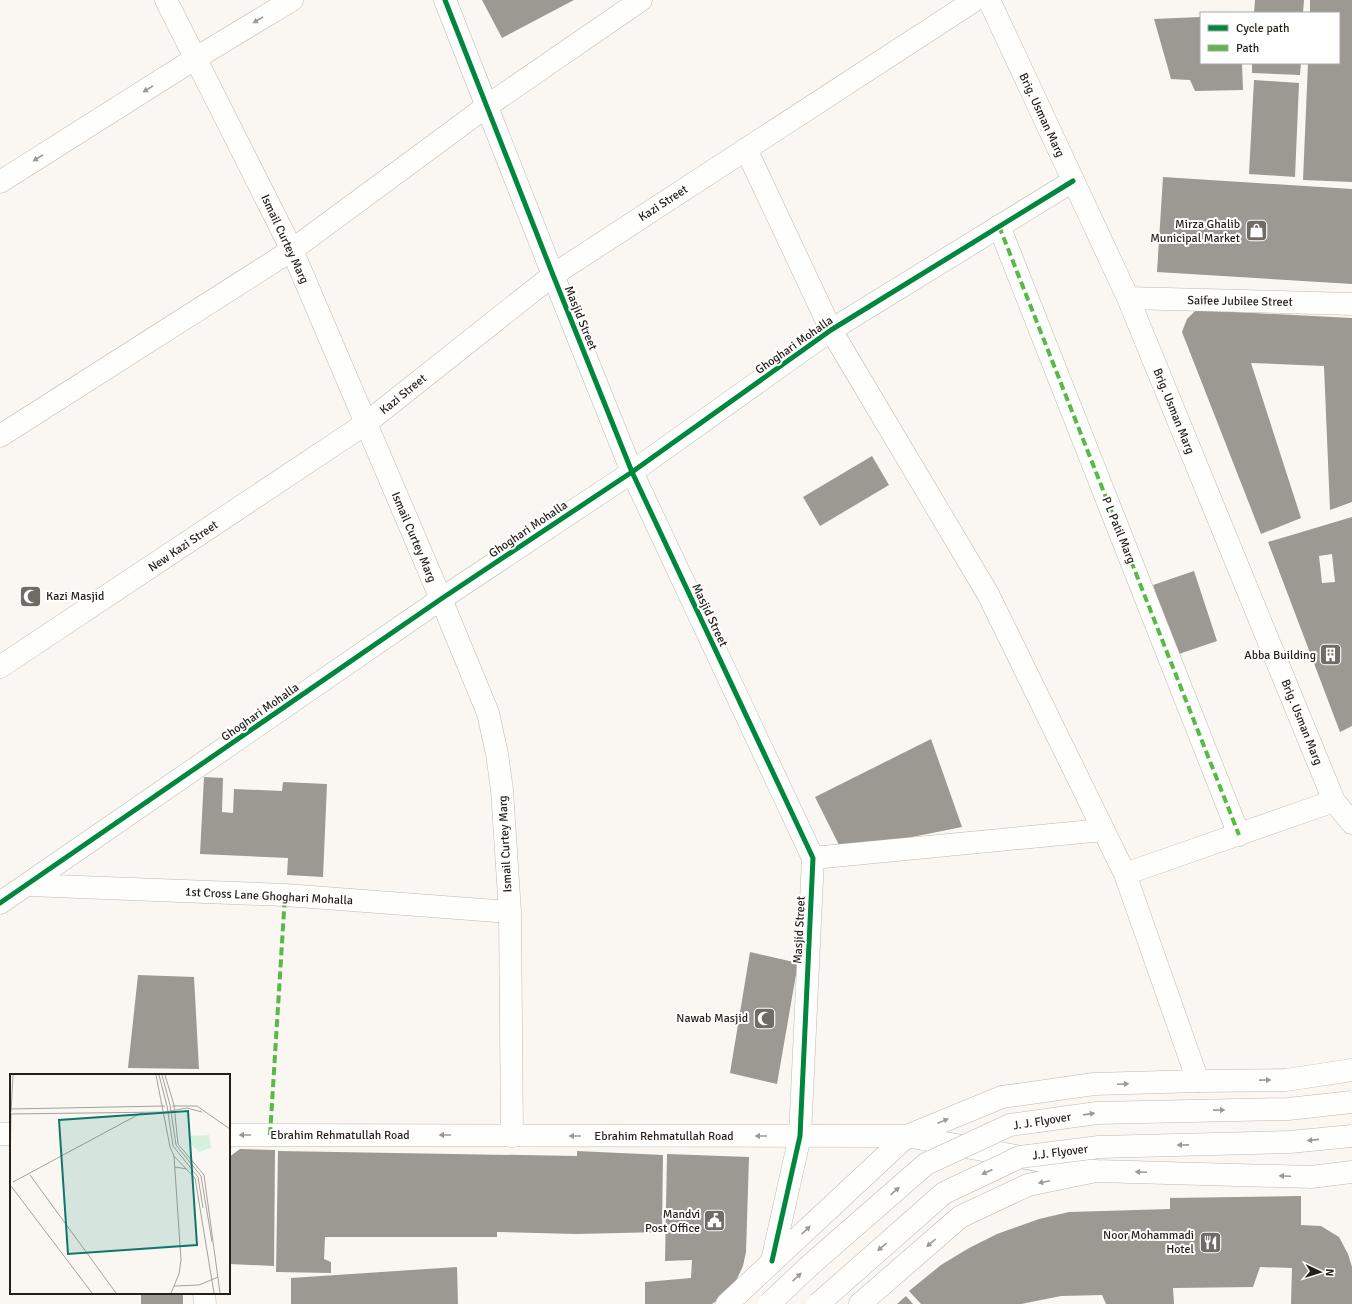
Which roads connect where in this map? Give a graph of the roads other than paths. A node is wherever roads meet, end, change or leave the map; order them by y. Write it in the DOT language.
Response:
graph roads {
  1 [pos="166,0"];
  2 [pos="292,0"];
  3 [pos="445,0"];
  4 [pos="641,0"];
  5 [pos="975,0"];
  6 [pos="989,0"];
  7 [pos="196,58"];
  8 [pos="487,106"];
  9 [pos="746,149"];
  10 [pos="1073,181"];
  11 [pos="0,182"];
  12 [pos="999,226"];
  13 [pos="292,250"];
  14 [pos="553,275"];
  15 [pos="1128,298"];
  16 [pos="1352,304"];
  17 [pos="831,330"];
  18 [pos="366,424"];
  19 [pos="0,436"];
  20 [pos="632,472"];
  21 [pos="441,599"];
  22 [pos="0,667"];
  23 [pos="1334,801"];
  24 [pos="1352,823"];
  25 [pos="1103,830"];
  26 [pos="1239,835"];
  27 [pos="813,858"];
  28 [pos="1125,874"];
  29 [pos="28,885"];
  30 [pos="0,904"];
  31 [pos="510,912"];
  32 [pos="1352,1070"];
  33 [pos="1198,1081"];
  34 [pos="1352,1102"];
  35 [pos="230,1135"];
  36 [pos="512,1136"];
  37 [pos="800,1136"];
  38 [pos="907,1136"];
  39 [pos="1352,1136"];
  40 [pos="1096,1171"];
  41 [pos="1352,1172"];
  42 [pos="772,1261"];
  43 [pos="204,1294"];
  44 [pos="205,1304"];
  45 [pos="727,1304"];
  46 [pos="769,1304"];
  47 [pos="818,1304"];
  48 [pos="860,1304"];
  1 -- 7 [label="street, Ismail Curtey Marg"];
  2 -- 7 [label="street, one-way"];
  3 -- 8 [label="street, Masjid Street"];
  4 -- 8 [label="street"];
  5 -- 9 [label="street, Kazi Street"];
  6 -- 10 [label="street, Brig. Usman Marg"];
  7 -- 11 [label="street, one-way"];
  7 -- 13 [label="street, Ismail Curtey Marg"];
  8 -- 13 [label="street"];
  8 -- 14 [label="street, Masjid Street"];
  9 -- 14 [label="street, Kazi Street"];
  9 -- 17 [label="street"];
  10 -- 12 [label="street, Ghoghari Mohalla"];
  10 -- 15 [label="street, Brig. Usman Marg"];
  12 -- 17 [label="street, Ghoghari Mohalla"];
  12 -- 26 [label="street, P L Patil Marg"];
  13 -- 18 [label="street, Ismail Curtey Marg"];
  13 -- 19 [label="street"];
  14 -- 18 [label="street, Kazi Street"];
  14 -- 20 [label="street, Masjid Street"];
  15 -- 16 [label="street, Saifee Jubilee Street"];
  15 -- 23 [label="street, Brig. Usman Marg"];
  17 -- 20 [label="street, Ghoghari Mohalla"];
  17 -- 25 [label="street"];
  18 -- 21 [label="street, Ismail Curtey Marg"];
  18 -- 22 [label="street, New Kazi Street"];
  20 -- 21 [label="street, Ghoghari Mohalla"];
  20 -- 27 [label="street, Masjid Street"];
  21 -- 29 [label="street, Ghoghari Mohalla"];
  21 -- 31 [label="street, Ismail Curtey Marg"];
  23 -- 24 [label="street, Brig. Usman Marg"];
  23 -- 26 [label="street"];
  25 -- 27 [label="street"];
  25 -- 28 [label="street"];
  26 -- 28 [label="street"];
  27 -- 37 [label="street, Masjid Street"];
  28 -- 33 [label="street"];
  29 -- 30 [label="street, Ghoghari Mohalla"];
  29 -- 31 [label="street, 1st Cross Lane Ghoghari Mohalla"];
  31 -- 36 [label="street, Ismail Curtey Marg"];
  33 -- 32 [label="street, one-way"];
  38 -- 33 [label="street, one-way"];
  46 -- 34 [label="street, J. J. Flyover, one-way, bridge"];
  36 -- 35 [label="street, Ebrahim Rehmatullah Road, one-way"];
  37 -- 36 [label="street, Ebrahim Rehmatullah Road, one-way"];
  37 -- 38 [label="street, Ebrahim Rehmatullah Road"];
  37 -- 42 [label="street, Masjid Street"];
  38 -- 40 [label="street, Ebrahim Rehmatullah Road"];
  42 -- 38 [label="street, one-way"];
  39 -- 47 [label="street, J.J. Flyover, one-way, bridge"];
  41 -- 40 [label="street, one-way"];
  40 -- 48 [label="street, one-way"];
  42 -- 45 [label="street"];
  43 -- 44 [label="street"];
}
